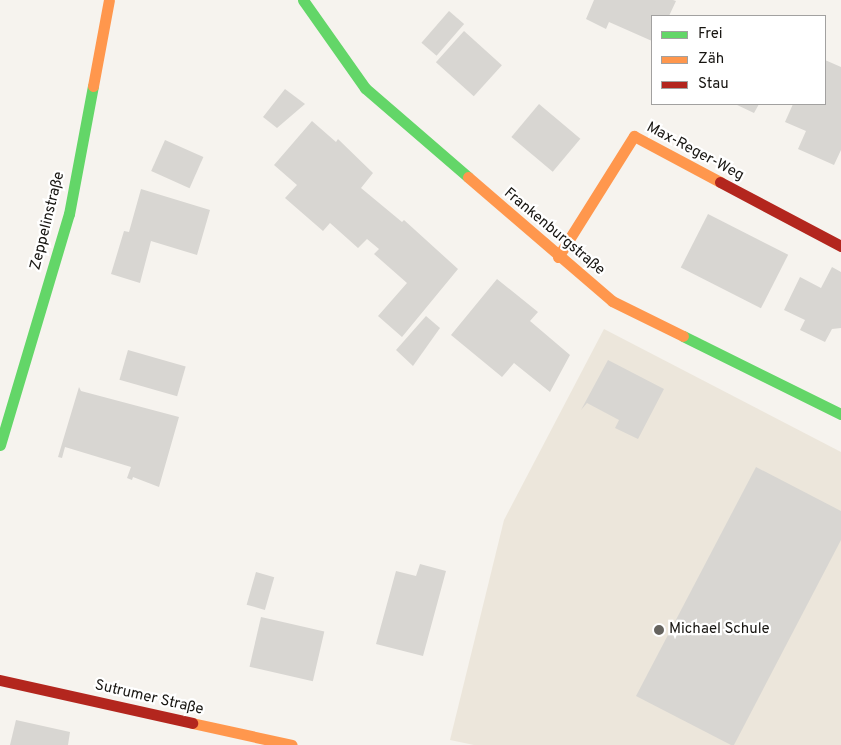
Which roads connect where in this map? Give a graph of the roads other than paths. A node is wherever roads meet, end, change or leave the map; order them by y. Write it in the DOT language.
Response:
graph roads {
  1 [pos="109,0"];
  2 [pos="303,0"];
  3 [pos="841,246"];
  4 [pos="558,257"];
  5 [pos="841,414"];
  6 [pos="0,446"];
  7 [pos="0,680"];
  8 [pos="292,745"];
  1 -- 6 [label="street, Zeppelinstraße"];
  2 -- 4 [label="street, Frankenburgstraße"];
  3 -- 4 [label="street, Max-Reger-Weg"];
  4 -- 5 [label="street, Frankenburgstraße"];
  7 -- 8 [label="street, Sutrumer Straße"];
}
